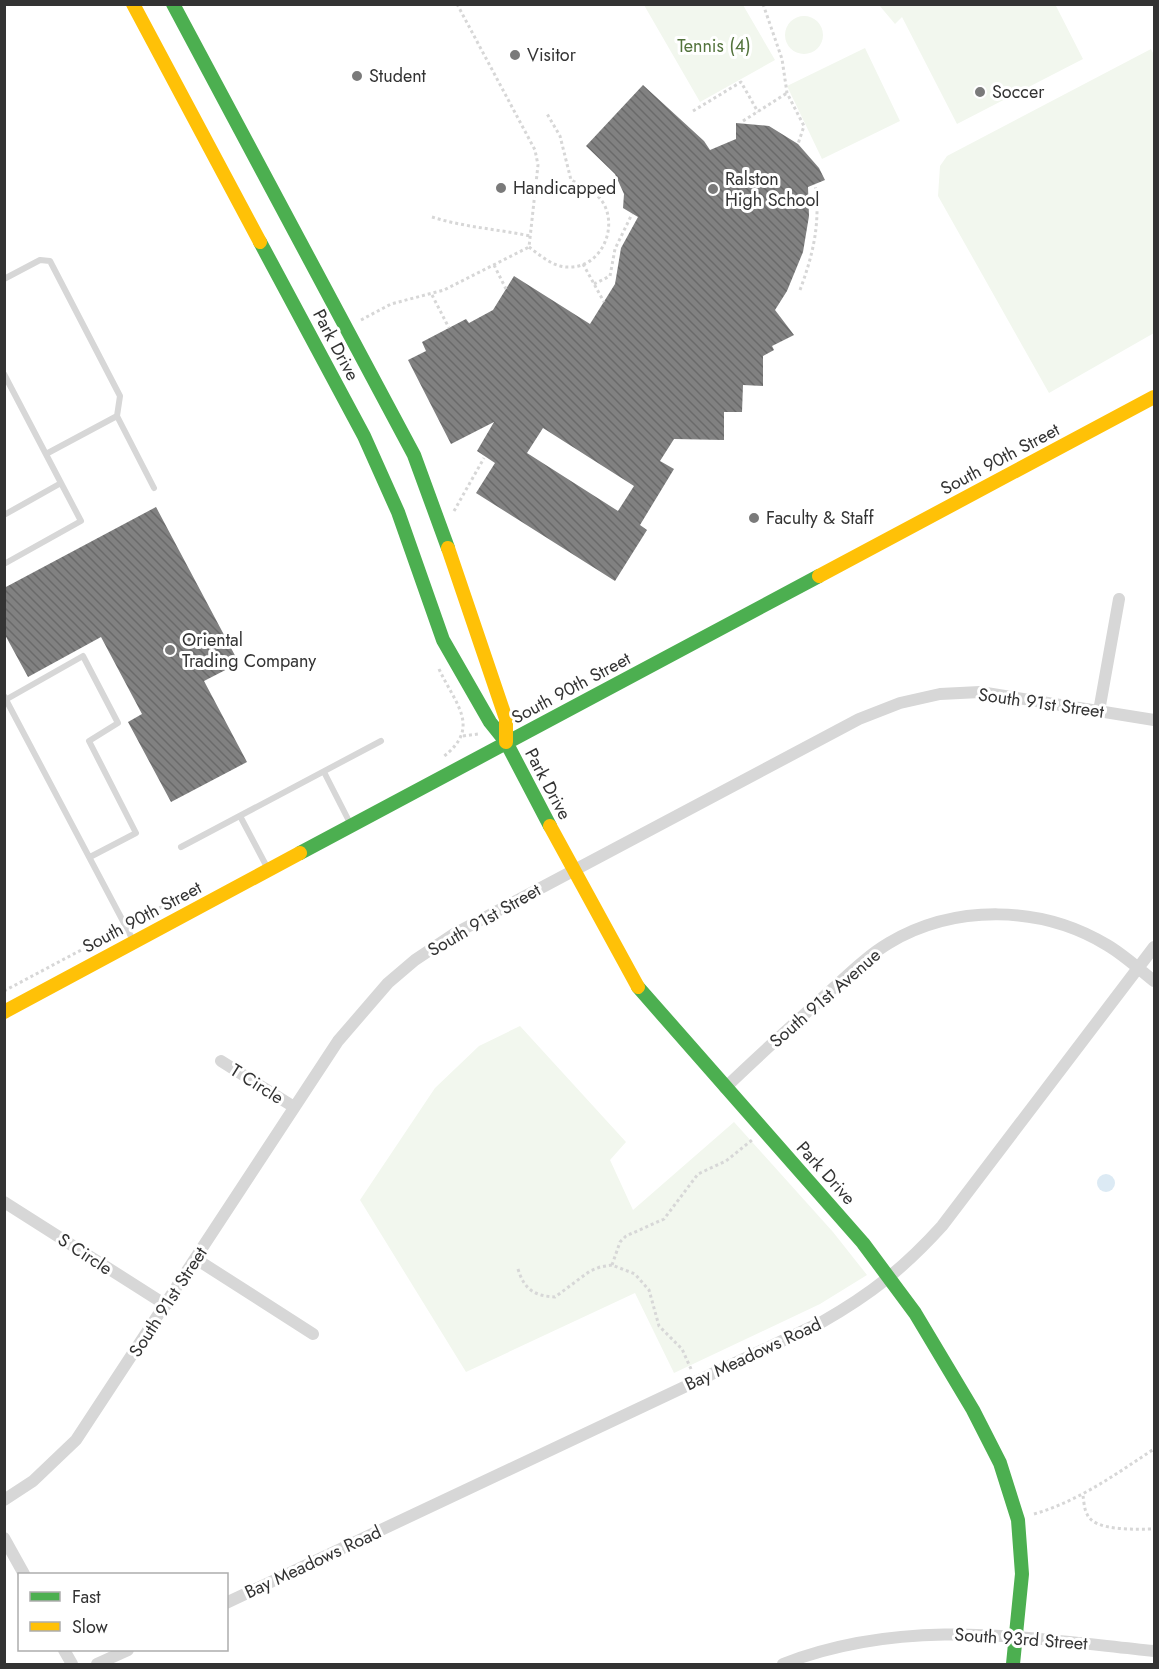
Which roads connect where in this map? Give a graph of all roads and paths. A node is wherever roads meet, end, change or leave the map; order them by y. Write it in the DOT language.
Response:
graph roads {
  1 [pos="133,4"];
  2 [pos="173,4"];
  3 [pos="457,4"];
  4 [pos="763,4"];
  5 [pos="787,93"];
  6 [pos="693,111"];
  7 [pos="546,112"];
  8 [pos="758,112"];
  9 [pos="743,121"];
  10 [pos="798,144"];
  11 [pos="815,184"];
  12 [pos="632,214"];
  13 [pos="432,217"];
  14 [pos="530,236"];
  15 [pos="529,247"];
  16 [pos="583,264"];
  17 [pos="494,265"];
  18 [pos="4,279"];
  19 [pos="594,284"];
  20 [pos="506,289"];
  21 [pos="800,290"];
  22 [pos="432,294"];
  23 [pos="604,302"];
  24 [pos="356,323"];
  25 [pos="449,328"];
  26 [pos="4,374"];
  27 [pos="1155,397"];
  28 [pos="117,416"];
  29 [pos="46,454"];
  30 [pos="484,458"];
  31 [pos="61,483"];
  32 [pos="154,488"];
  33 [pos="4,515"];
  34 [pos="450,518"];
  35 [pos="4,564"];
  36 [pos="1119,599"];
  37 [pos="435,662"];
  38 [pos="6,698"];
  39 [pos="1099,711"];
  40 [pos="1155,720"];
  41 [pos="463,736"];
  42 [pos="381,741"];
  43 [pos="506,742"];
  44 [pos="324,771"];
  45 [pos="240,816"];
  46 [pos="351,825"];
  47 [pos="181,847"];
  48 [pos="90,857"];
  49 [pos="268,870"];
  50 [pos="573,870"];
  51 [pos="134,942"];
  52 [pos="1155,947"];
  53 [pos="1137,968"];
  54 [pos="1155,981"];
  55 [pos="4,1012"];
  56 [pos="221,1061"];
  57 [pos="725,1088"];
  58 [pos="294,1107"];
  59 [pos="752,1140"];
  60 [pos="4,1202"];
  61 [pos="196,1259"];
  62 [pos="612,1265"];
  63 [pos="518,1269"];
  64 [pos="890,1277"];
  65 [pos="166,1305"];
  66 [pos="313,1334"];
  67 [pos="691,1369"];
  68 [pos="1155,1449"];
  69 [pos="1083,1496"];
  70 [pos="4,1500"];
  71 [pos="1034,1514"];
  72 [pos="1155,1529"];
  73 [pos="4,1538"];
  74 [pos="23,1573"];
  75 [pos="228,1602"];
  76 [pos="1016,1637"];
  77 [pos="1155,1650"];
  78 [pos="65,1651"];
  79 [pos="126,1651"];
  80 [pos="72,1665"];
  81 [pos="97,1665"];
  82 [pos="783,1665"];
  83 [pos="1013,1665"];
  1 -- 43 [label="street, Park Drive"];
  2 -- 43 [label="street, Park Drive"];
  3 -- 14 [label="path"];
  4 -- 5 [label="path"];
  5 -- 8 [label="path"];
  5 -- 10 [label="path"];
  6 -- 8 [label="path"];
  7 -- 16 [label="path"];
  8 -- 9 [label="path"];
  11 -- 21 [label="path"];
  12 -- 19 [label="path"];
  13 -- 14 [label="path"];
  14 -- 15 [label="path"];
  15 -- 16 [label="path"];
  15 -- 17 [label="path"];
  16 -- 19 [label="path"];
  17 -- 20 [label="path"];
  17 -- 22 [label="path"];
  18 -- 28 [label="lane"];
  19 -- 23 [label="path"];
  22 -- 24 [label="path"];
  22 -- 25 [label="path"];
  26 -- 29 [label="lane"];
  27 -- 43 [label="street, South 90th Street"];
  28 -- 29 [label="lane"];
  28 -- 32 [label="lane"];
  29 -- 31 [label="lane"];
  30 -- 34 [label="path"];
  31 -- 33 [label="lane"];
  31 -- 35 [label="lane"];
  36 -- 39 [label="street"];
  37 -- 41 [label="path"];
  38 -- 48 [label="lane"];
  38 -- 48 [label="lane"];
  39 -- 40 [label="street, South 91st Street"];
  39 -- 50 [label="street, South 91st Street"];
  42 -- 44 [label="lane"];
  43 -- 46 [label="street, South 90th Street"];
  43 -- 50 [label="street, Park Drive"];
  44 -- 45 [label="lane"];
  44 -- 46 [label="lane"];
  45 -- 47 [label="lane"];
  45 -- 49 [label="lane"];
  46 -- 49 [label="street, South 90th Street"];
  48 -- 51 [label="lane"];
  49 -- 51 [label="street, South 90th Street"];
  50 -- 57 [label="street, Park Drive"];
  50 -- 58 [label="street, South 91st Street"];
  51 -- 55 [label="street, South 90th Street"];
  52 -- 53 [label="street, Bay Meadows Road"];
  53 -- 54 [label="street, South 91st Avenue"];
  53 -- 57 [label="street, South 91st Avenue"];
  53 -- 64 [label="street, Bay Meadows Road"];
  56 -- 58 [label="street, T Circle"];
  57 -- 64 [label="street, Park Drive"];
  58 -- 61 [label="street, South 91st Street"];
  59 -- 62 [label="path"];
  60 -- 65 [label="street, S Circle"];
  61 -- 65 [label="street, South 91st Street"];
  61 -- 66 [label="street"];
  62 -- 63 [label="path"];
  62 -- 67 [label="path"];
  64 -- 75 [label="street, Bay Meadows Road"];
  64 -- 76 [label="street, Park Drive"];
  65 -- 70 [label="street, South 91st Street"];
  68 -- 69 [label="path"];
  69 -- 71 [label="path"];
  69 -- 72 [label="path"];
  73 -- 74 [label="street"];
  76 -- 77 [label="street, South 93rd Street"];
  76 -- 82 [label="street, South 93rd Street"];
  76 -- 83 [label="street, Park Drive"];
  78 -- 80 [label="street"];
  79 -- 81 [label="street"];
}
